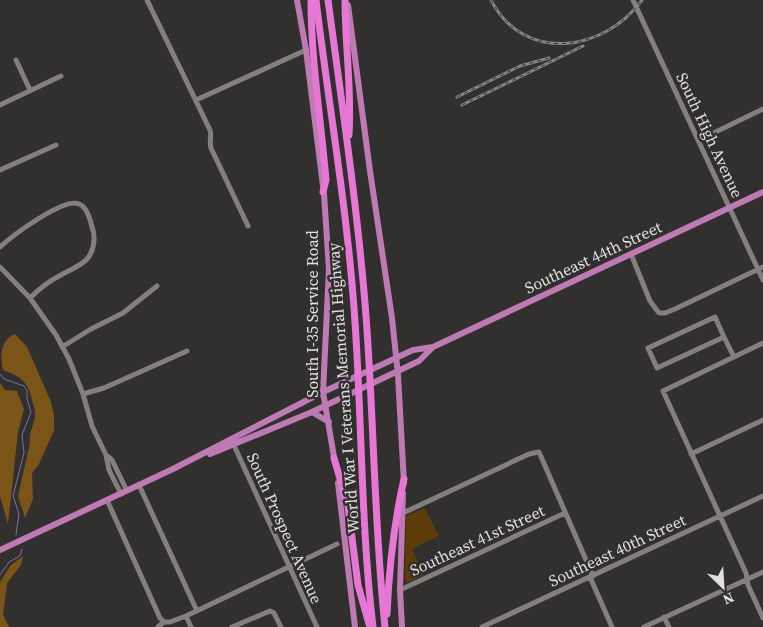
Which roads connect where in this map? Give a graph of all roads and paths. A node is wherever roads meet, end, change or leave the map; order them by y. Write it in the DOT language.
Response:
graph roads {
  1 [pos="147,0"];
  2 [pos="297,0"];
  3 [pos="311,0"];
  4 [pos="316,0"];
  5 [pos="328,0"];
  6 [pos="346,0"];
  7 [pos="633,0"];
  8 [pos="306,50"];
  9 [pos="16,60"];
  10 [pos="61,76"];
  11 [pos="30,90"];
  12 [pos="196,100"];
  13 [pos="0,105"];
  14 [pos="763,110"];
  15 [pos="699,140"];
  16 [pos="56,145"];
  17 [pos="348,150"];
  18 [pos="0,170"];
  19 [pos="324,192"];
  20 [pos="763,192"];
  21 [pos="730,208"];
  22 [pos="248,226"];
  23 [pos="0,247"];
  24 [pos="631,254"];
  25 [pos="0,266"];
  26 [pos="761,269"];
  27 [pos="763,280"];
  28 [pos="158,286"];
  29 [pos="30,298"];
  30 [pos="724,337"];
  31 [pos="395,341"];
  32 [pos="763,343"];
  33 [pos="62,347"];
  34 [pos="433,347"];
  35 [pos="413,350"];
  36 [pos="187,351"];
  37 [pos="397,358"];
  38 [pos="734,358"];
  39 [pos="398,371"];
  40 [pos="323,392"];
  41 [pos="83,394"];
  42 [pos="326,405"];
  43 [pos="312,412"];
  44 [pos="763,420"];
  45 [pos="329,422"];
  46 [pos="232,441"];
  47 [pos="691,454"];
  48 [pos="334,458"];
  49 [pos="404,478"];
  50 [pos="139,485"];
  51 [pos="124,492"];
  52 [pos="763,496"];
  53 [pos="106,500"];
  54 [pos="403,513"];
  55 [pos="565,513"];
  56 [pos="720,516"];
  57 [pos="337,544"];
  58 [pos="0,550"];
  59 [pos="289,567"];
  60 [pos="763,572"];
  61 [pos="591,576"];
  62 [pos="747,579"];
  63 [pos="400,590"];
  64 [pos="197,611"];
  65 [pos="186,616"];
  66 [pos="664,617"];
  67 [pos="763,618"];
  68 [pos="164,622"];
  69 [pos="158,627"];
  70 [pos="191,627"];
  71 [pos="232,627"];
  72 [pos="281,627"];
  73 [pos="317,627"];
  74 [pos="355,627"];
  75 [pos="371,627"];
  76 [pos="386,627"];
  77 [pos="402,627"];
  78 [pos="482,627"];
  79 [pos="612,627"];
  80 [pos="644,627"];
  81 [pos="669,627"];
  1 -- 12 [label="street"];
  2 -- 8 [label="main road, South I-35 Service Road"];
  3 -- 19 [label="highway"];
  4 -- 75 [label="highway, World War I Veterans Memorial Highway"];
  5 -- 17 [label="highway, World War I Veterans Memorial Highway"];
  6 -- 17 [label="highway"];
  6 -- 31 [label="main road"];
  7 -- 15 [label="street, South High Avenue"];
  8 -- 12 [label="street"];
  8 -- 19 [label="main road, South I-35 Service Road"];
  9 -- 11 [label="street"];
  10 -- 11 [label="street"];
  11 -- 13 [label="street"];
  12 -- 22 [label="street"];
  14 -- 15 [label="street"];
  15 -- 21 [label="street, South High Avenue"];
  16 -- 18 [label="street"];
  17 -- 76 [label="highway, World War I Veterans Memorial Highway"];
  19 -- 40 [label="main road, South I-35 Service Road"];
  20 -- 21 [label="main road, Southeast 44th Street"];
  21 -- 24 [label="main road, Southeast 44th Street"];
  21 -- 26 [label="street, South High Avenue"];
  23 -- 29 [label="street"];
  24 -- 26 [label="street"];
  24 -- 34 [label="main road, Southeast 44th Street"];
  25 -- 29 [label="street"];
  26 -- 27 [label="street, South High Avenue"];
  28 -- 33 [label="street"];
  29 -- 33 [label="street"];
  30 -- 30 [label="street"];
  30 -- 38 [label="street"];
  31 -- 35 [label="main road"];
  31 -- 37 [label="main road"];
  32 -- 38 [label="street"];
  33 -- 41 [label="street"];
  34 -- 35 [label="main road, Southeast 44th Street"];
  34 -- 39 [label="main road, Southeast 44th Street"];
  35 -- 37 [label="main road, Southeast 44th Street"];
  36 -- 41 [label="street"];
  37 -- 39 [label="main road"];
  37 -- 40 [label="main road, Southeast 44th Street"];
  38 -- 47 [label="street"];
  39 -- 42 [label="main road, Southeast 44th Street"];
  39 -- 49 [label="main road"];
  40 -- 42 [label="main road, South I-35 Service Road"];
  40 -- 46 [label="main road, Southeast 44th Street"];
  41 -- 51 [label="street"];
  42 -- 43 [label="main road, Southeast 44th Street"];
  42 -- 45 [label="main road, South I-35 Service Road"];
  43 -- 45 [label="main road"];
  43 -- 46 [label="main road, Southeast 44th Street"];
  44 -- 47 [label="street"];
  45 -- 48 [label="main road, South I-35 Service Road"];
  46 -- 50 [label="main road, Southeast 44th Street"];
  46 -- 59 [label="street, South Prospect Avenue"];
  47 -- 56 [label="street"];
  48 -- 74 [label="main road, South I-35 Service Road"];
  48 -- 75 [label="highway"];
  49 -- 54 [label="main road"];
  49 -- 76 [label="highway"];
  50 -- 51 [label="main road, Southeast 44th Street"];
  50 -- 64 [label="street"];
  51 -- 53 [label="main road, Southeast 44th Street"];
  52 -- 56 [label="street, Southeast 40th Street"];
  53 -- 58 [label="main road, Southeast 44th Street"];
  53 -- 68 [label="street"];
  54 -- 55 [label="street"];
  54 -- 63 [label="main road"];
  55 -- 61 [label="street"];
  55 -- 63 [label="street, Southeast 41st Street"];
  56 -- 61 [label="street, Southeast 40th Street"];
  56 -- 62 [label="street"];
  57 -- 59 [label="street"];
  59 -- 64 [label="street"];
  59 -- 73 [label="street, South Prospect Avenue"];
  60 -- 62 [label="street"];
  61 -- 78 [label="street, Southeast 40th Street"];
  61 -- 79 [label="street"];
  62 -- 66 [label="street"];
  62 -- 67 [label="street"];
  63 -- 77 [label="main road"];
  64 -- 65 [label="street"];
  65 -- 68 [label="street"];
  65 -- 70 [label="street"];
  66 -- 80 [label="street"];
  66 -- 81 [label="street"];
  68 -- 69 [label="street"];
  71 -- 72 [label="street"];
}
